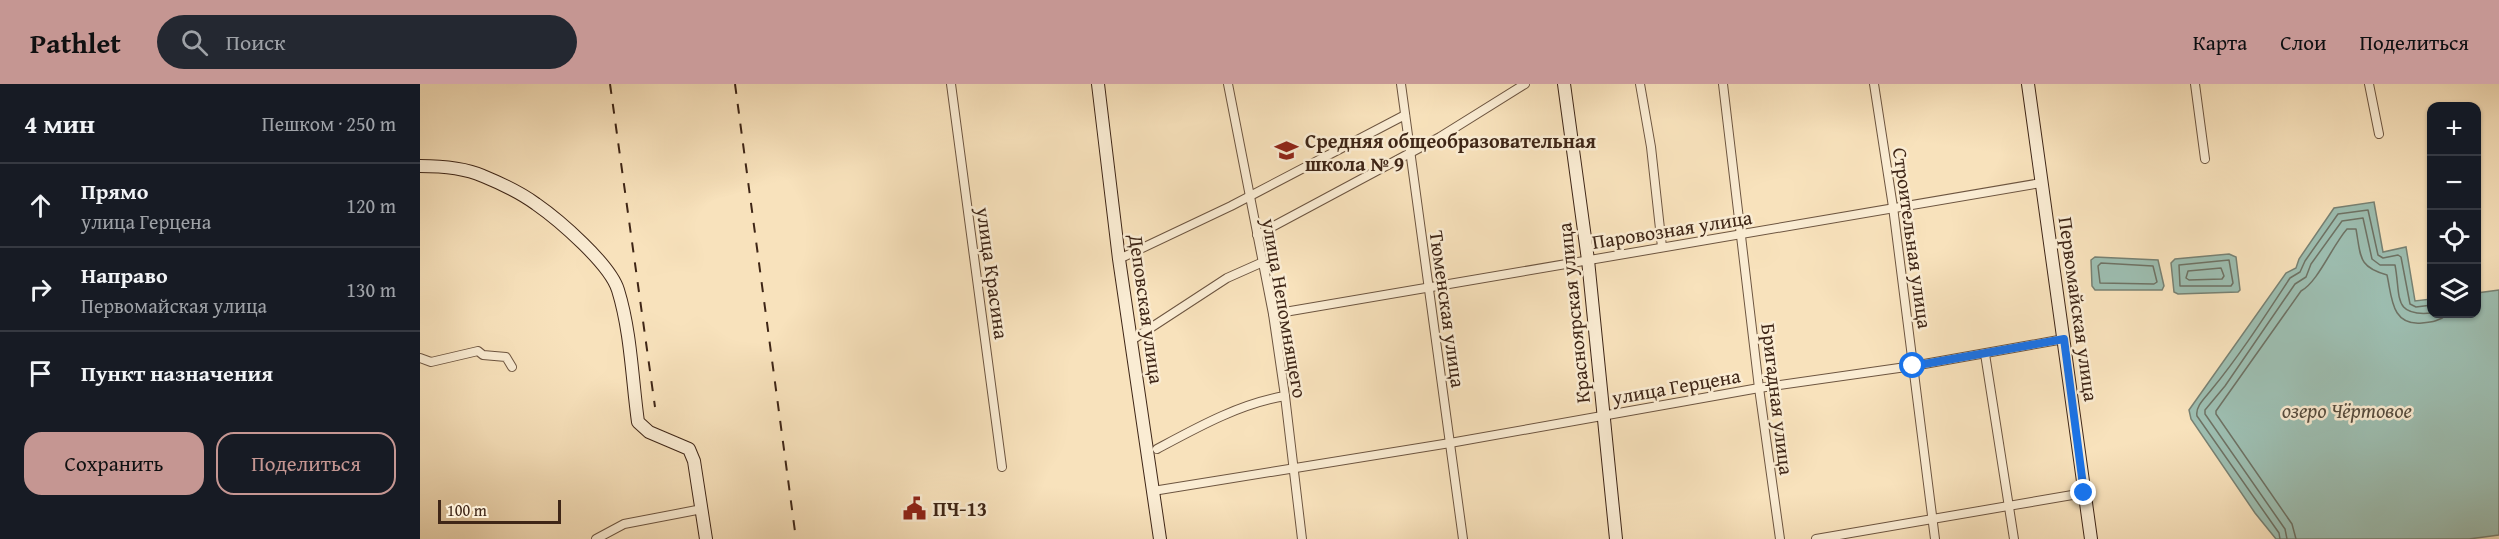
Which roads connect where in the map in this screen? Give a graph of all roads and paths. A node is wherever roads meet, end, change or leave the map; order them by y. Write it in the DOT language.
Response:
graph roads {
  1 [pos="951,84"];
  2 [pos="1098,84"];
  3 [pos="1228,84"];
  4 [pos="1401,84"];
  5 [pos="1525,84"];
  6 [pos="1564,84"];
  7 [pos="1640,84"];
  8 [pos="1724,84"];
  9 [pos="1874,84"];
  10 [pos="2028,84"];
  11 [pos="2195,84"];
  12 [pos="2369,84"];
  13 [pos="1405,115"];
  14 [pos="2379,134"];
  15 [pos="1411,151"];
  16 [pos="2205,159"];
  17 [pos="420,166"];
  18 [pos="2042,183"];
  19 [pos="1248,196"];
  20 [pos="1893,207"];
  21 [pos="1743,234"];
  22 [pos="1257,236"];
  23 [pos="1662,247"];
  24 [pos="1119,259"];
  25 [pos="1588,260"];
  26 [pos="1263,262"];
  27 [pos="1428,287"];
  28 [pos="1273,314"];
  29 [pos="2064,339"];
  30 [pos="1132,340"];
  31 [pos="1985,354"];
  32 [pos="420,358"];
  33 [pos="1913,366"];
  34 [pos="512,367"];
  35 [pos="1759,388"];
  36 [pos="1285,396"];
  37 [pos="1604,416"];
  38 [pos="1450,443"];
  39 [pos="1157,449"];
  40 [pos="1002,466"];
  41 [pos="1293,468"];
  42 [pos="1153,491"];
  43 [pos="2084,493"];
  44 [pos="2008,506"];
  45 [pos="702,509"];
  46 [pos="1932,518"];
  47 [pos="1847,536"];
  48 [pos="596,539"];
  49 [pos="706,539"];
  50 [pos="1160,539"];
  51 [pos="1302,539"];
  52 [pos="1463,539"];
  53 [pos="1616,539"];
  54 [pos="1780,539"];
  55 [pos="1816,539"];
  56 [pos="1935,539"];
  57 [pos="2014,539"];
  58 [pos="2091,539"];
  1 -- 40 [label="street, улица Красина"];
  2 -- 24 [label="street, Деповская улица"];
  3 -- 19 [label="street, улица Непомнящего"];
  4 -- 13 [label="street, Тюменская улица"];
  5 -- 15 [label="street"];
  6 -- 25 [label="street, Красноярская улица"];
  7 -- 23 [label="street"];
  8 -- 21 [label="street, Бригадная улица"];
  9 -- 20 [label="street, Строительная улица"];
  10 -- 18 [label="street, Первомайская улица"];
  11 -- 16 [label="street"];
  12 -- 14 [label="street"];
  13 -- 15 [label="street, Тюменская улица"];
  13 -- 19 [label="street"];
  15 -- 22 [label="street"];
  15 -- 27 [label="street, Тюменская улица"];
  17 -- 45 [label="street"];
  18 -- 20 [label="street, Паровозная улица"];
  18 -- 29 [label="street, Первомайская улица"];
  19 -- 22 [label="street, улица Непомнящего"];
  19 -- 24 [label="street"];
  20 -- 21 [label="street, Паровозная улица"];
  20 -- 33 [label="street, Строительная улица"];
  21 -- 23 [label="street, Паровозная улица"];
  21 -- 35 [label="street, Бригадная улица"];
  22 -- 26 [label="street, улица Непомнящего"];
  23 -- 25 [label="street, Паровозная улица"];
  24 -- 30 [label="street, Деповская улица"];
  25 -- 27 [label="street, Паровозная улица"];
  25 -- 37 [label="street, Красноярская улица"];
  26 -- 28 [label="street, улица Непомнящего"];
  26 -- 30 [label="street"];
  27 -- 28 [label="street, Паровозная улица"];
  27 -- 38 [label="street, Тюменская улица"];
  28 -- 36 [label="street, улица Непомнящего"];
  29 -- 31 [label="street, улица Герцена"];
  29 -- 43 [label="street, Первомайская улица"];
  30 -- 42 [label="street, Деповская улица"];
  31 -- 33 [label="street, улица Герцена"];
  31 -- 44 [label="street"];
  32 -- 34 [label="street"];
  33 -- 35 [label="street, улица Герцена"];
  33 -- 46 [label="street, Строительная улица"];
  35 -- 37 [label="street, улица Герцена"];
  35 -- 54 [label="street, Бригадная улица"];
  36 -- 39 [label="street"];
  36 -- 41 [label="street, улица Непомнящего"];
  37 -- 38 [label="street, улица Герцена"];
  37 -- 53 [label="street, Красноярская улица"];
  38 -- 41 [label="street, улица Герцена"];
  38 -- 52 [label="street, Тюменская улица"];
  41 -- 42 [label="street, улица Герцена"];
  41 -- 51 [label="street, улица Непомнящего"];
  42 -- 50 [label="street, Деповская улица"];
  43 -- 44 [label="street"];
  43 -- 58 [label="street, Первомайская улица"];
  44 -- 46 [label="street"];
  44 -- 57 [label="street"];
  45 -- 48 [label="street"];
  45 -- 49 [label="street"];
  46 -- 47 [label="street"];
  46 -- 56 [label="street, Строительная улица"];
  47 -- 55 [label="street"];
}
